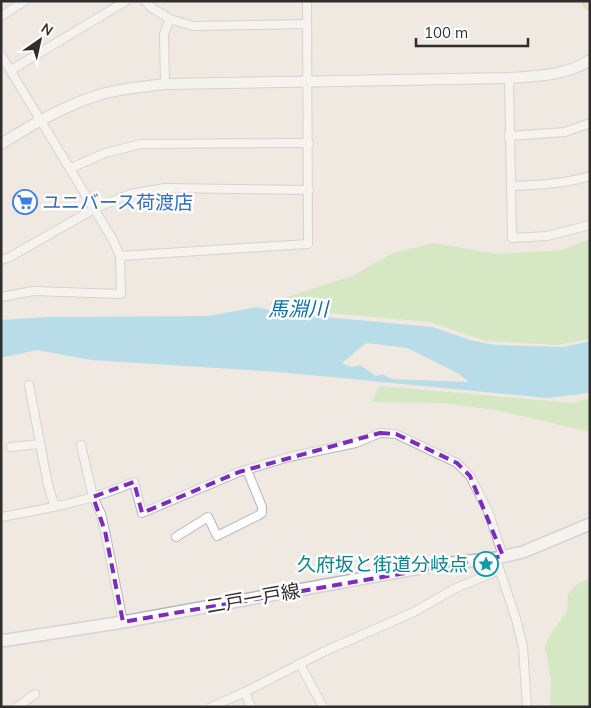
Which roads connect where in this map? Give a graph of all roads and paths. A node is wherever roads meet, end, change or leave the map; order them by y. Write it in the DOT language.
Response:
graph roads {
  1 [pos="25,1"];
  2 [pos="126,1"];
  3 [pos="145,1"];
  4 [pos="307,1"];
  5 [pos="1,16"];
  6 [pos="170,19"];
  7 [pos="307,24"];
  8 [pos="1,55"];
  9 [pos="590,60"];
  10 [pos="11,70"];
  11 [pos="509,78"];
  12 [pos="307,82"];
  13 [pos="165,84"];
  14 [pos="41,120"];
  15 [pos="590,123"];
  16 [pos="509,136"];
  17 [pos="309,143"];
  18 [pos="1,144"];
  19 [pos="71,168"];
  20 [pos="590,176"];
  21 [pos="511,186"];
  22 [pos="309,190"];
  23 [pos="94,209"];
  24 [pos="590,225"];
  25 [pos="120,256"];
  26 [pos="1,260"];
  27 [pos="1,297"];
  28 [pos="29,385"];
  29 [pos="40,444"];
  30 [pos="81,445"];
  31 [pos="11,447"];
  32 [pos="247,470"];
  33 [pos="93,497"];
  34 [pos="55,507"];
  35 [pos="1,516"];
  36 [pos="590,524"];
  37 [pos="176,537"];
  38 [pos="500,557"];
  39 [pos="499,570"];
  40 [pos="123,622"];
  41 [pos="1,641"];
  42 [pos="300,664"];
  43 [pos="245,692"];
  44 [pos="35,694"];
  45 [pos="17,707"];
  46 [pos="212,707"];
  47 [pos="251,707"];
  48 [pos="322,707"];
  49 [pos="527,707"];
  1 -- 5 [label="street"];
  2 -- 10 [label="street"];
  3 -- 6 [label="street"];
  4 -- 7 [label="street"];
  6 -- 7 [label="street"];
  6 -- 13 [label="street"];
  7 -- 12 [label="street"];
  8 -- 10 [label="street"];
  9 -- 11 [label="street"];
  10 -- 14 [label="street"];
  11 -- 12 [label="street"];
  11 -- 16 [label="street"];
  12 -- 13 [label="street"];
  12 -- 17 [label="street"];
  13 -- 14 [label="street"];
  14 -- 18 [label="street"];
  14 -- 19 [label="street"];
  15 -- 16 [label="street"];
  16 -- 21 [label="street"];
  17 -- 19 [label="street"];
  17 -- 22 [label="street"];
  19 -- 23 [label="street"];
  20 -- 21 [label="street"];
  21 -- 24 [label="street"];
  22 -- 23 [label="street"];
  22 -- 25 [label="street"];
  23 -- 25 [label="street"];
  23 -- 26 [label="street"];
  25 -- 27 [label="street"];
  28 -- 29 [label="street"];
  29 -- 31 [label="street"];
  29 -- 34 [label="street"];
  30 -- 33 [label="street"];
  32 -- 33 [label="street"];
  32 -- 37 [label="street"];
  32 -- 38 [label="street"];
  33 -- 34 [label="street"];
  33 -- 40 [label="street"];
  34 -- 35 [label="street"];
  36 -- 38 [label="main road, 二戸一戸線"];
  38 -- 39 [label="street"];
  38 -- 40 [label="main road, 二戸一戸線"];
  39 -- 42 [label="street"];
  39 -- 49 [label="street"];
  40 -- 41 [label="main road, 二戸一戸線"];
  42 -- 43 [label="street"];
  42 -- 48 [label="street"];
  43 -- 46 [label="street"];
  43 -- 47 [label="street"];
  44 -- 45 [label="street"];
}
